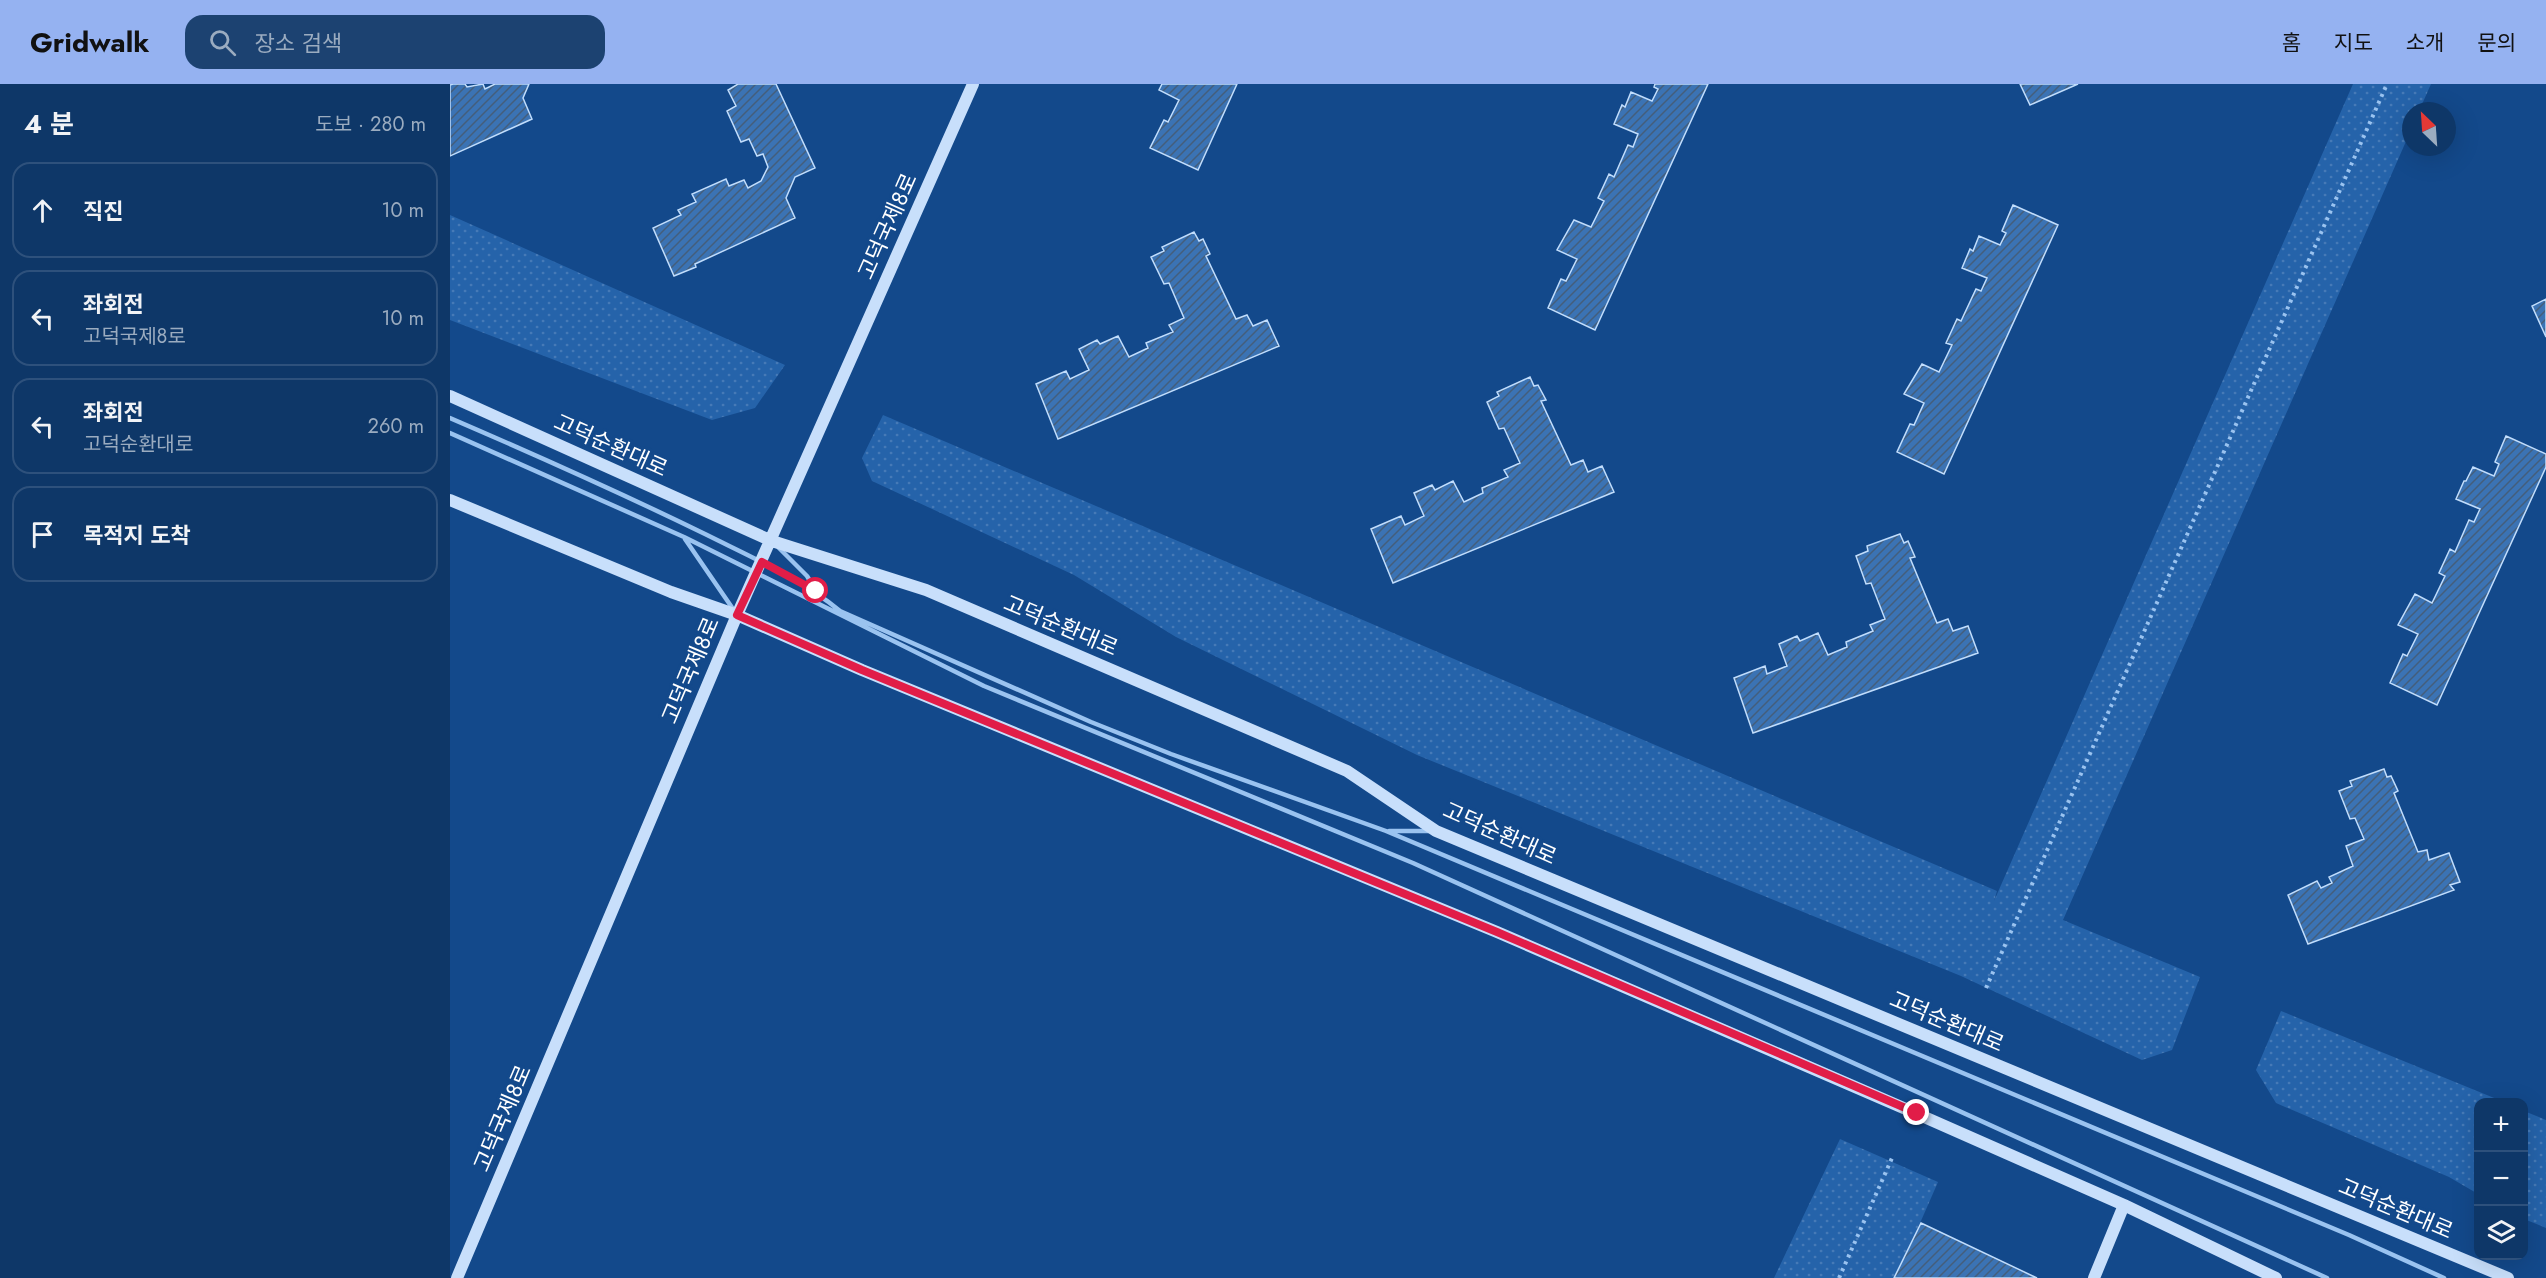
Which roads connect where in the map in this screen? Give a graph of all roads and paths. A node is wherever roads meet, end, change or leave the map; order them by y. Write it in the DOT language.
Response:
graph roads {
  1 [pos="973,84"];
  2 [pos="2387,84"];
  3 [pos="450,396"];
  4 [pos="450,418"];
  5 [pos="450,433"];
  6 [pos="450,500"];
  7 [pos="684,537"];
  8 [pos="772,541"];
  9 [pos="762,562"];
  10 [pos="755,575"];
  11 [pos="816,591"];
  12 [pos="737,615"];
  13 [pos="1386,831"];
  14 [pos="1436,831"];
  15 [pos="1986,988"];
  16 [pos="1892,1158"];
  17 [pos="2124,1206"];
  18 [pos="458,1278"];
  19 [pos="1839,1278"];
  20 [pos="2094,1278"];
  21 [pos="2276,1278"];
  22 [pos="2326,1278"];
  23 [pos="2444,1278"];
  24 [pos="2508,1278"];
  1 -- 8 [label="street, 고덕국제8로"];
  2 -- 15 [label="path"];
  3 -- 8 [label="street, 고덕순환대로"];
  4 -- 9 [label="lane"];
  5 -- 7 [label="lane"];
  6 -- 12 [label="street"];
  7 -- 10 [label="lane"];
  7 -- 12 [label="lane"];
  8 -- 9 [label="street, 고덕국제8로"];
  8 -- 11 [label="lane"];
  8 -- 14 [label="street, 고덕순환대로"];
  9 -- 10 [label="street, 고덕국제8로"];
  9 -- 11 [label="lane"];
  10 -- 12 [label="street, 고덕국제8로"];
  10 -- 22 [label="lane"];
  11 -- 13 [label="lane"];
  12 -- 17 [label="street"];
  12 -- 18 [label="street, 고덕국제8로"];
  13 -- 14 [label="lane"];
  13 -- 23 [label="lane"];
  14 -- 24 [label="street, 고덕순환대로"];
  16 -- 19 [label="path"];
  17 -- 20 [label="street"];
  17 -- 21 [label="street"];
}
